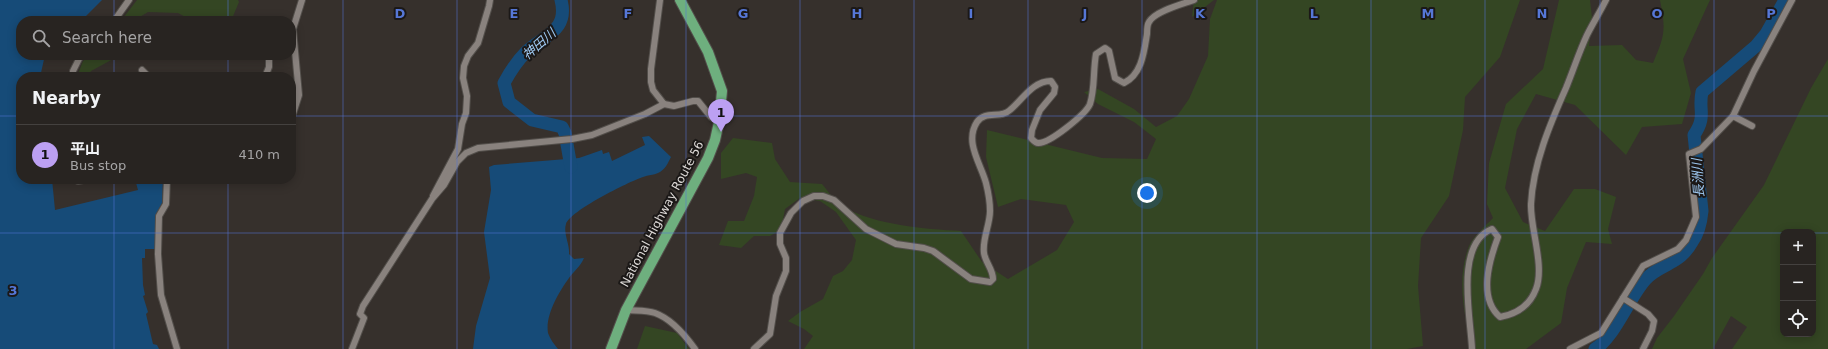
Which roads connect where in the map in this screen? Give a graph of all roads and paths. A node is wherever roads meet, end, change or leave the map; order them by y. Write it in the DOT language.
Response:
graph roads {
  1 [pos="129,0"];
  2 [pos="302,0"];
  3 [pos="490,0"];
  4 [pos="660,0"];
  5 [pos="680,0"];
  6 [pos="1194,0"];
  7 [pos="1606,0"];
  8 [pos="1792,0"];
  9 [pos="118,16"];
  10 [pos="296,17"];
  11 [pos="78,60"];
  12 [pos="269,60"];
  13 [pos="296,60"];
  14 [pos="73,72"];
  15 [pos="267,72"];
  16 [pos="664,104"];
  17 [pos="296,106"];
  18 [pos="1733,116"];
  19 [pos="719,122"];
  20 [pos="1752,126"];
  21 [pos="167,184"];
  22 [pos="432,199"];
  23 [pos="1623,298"];
  24 [pos="626,310"];
  25 [pos="177,349"];
  26 [pos="352,349"];
  27 [pos="611,349"];
  28 [pos="695,349"];
  29 [pos="754,349"];
  30 [pos="1472,349"];
  31 [pos="1570,349"];
  32 [pos="1643,349"];
  1 -- 9 [label="street"];
  2 -- 10 [label="street"];
  3 -- 22 [label="street"];
  4 -- 16 [label="street"];
  5 -- 19 [label="highway, National Highway Route 56"];
  6 -- 29 [label="street"];
  7 -- 30 [label="street"];
  8 -- 18 [label="street"];
  11 -- 14 [label="street"];
  12 -- 15 [label="street"];
  13 -- 17 [label="street"];
  16 -- 19 [label="street"];
  16 -- 22 [label="street"];
  18 -- 20 [label="street"];
  18 -- 23 [label="street"];
  19 -- 24 [label="highway, National Highway Route 56"];
  21 -- 25 [label="street"];
  22 -- 26 [label="street"];
  23 -- 31 [label="street"];
  23 -- 32 [label="street"];
  24 -- 27 [label="highway, National Highway Route 56"];
  24 -- 28 [label="street"];
}
